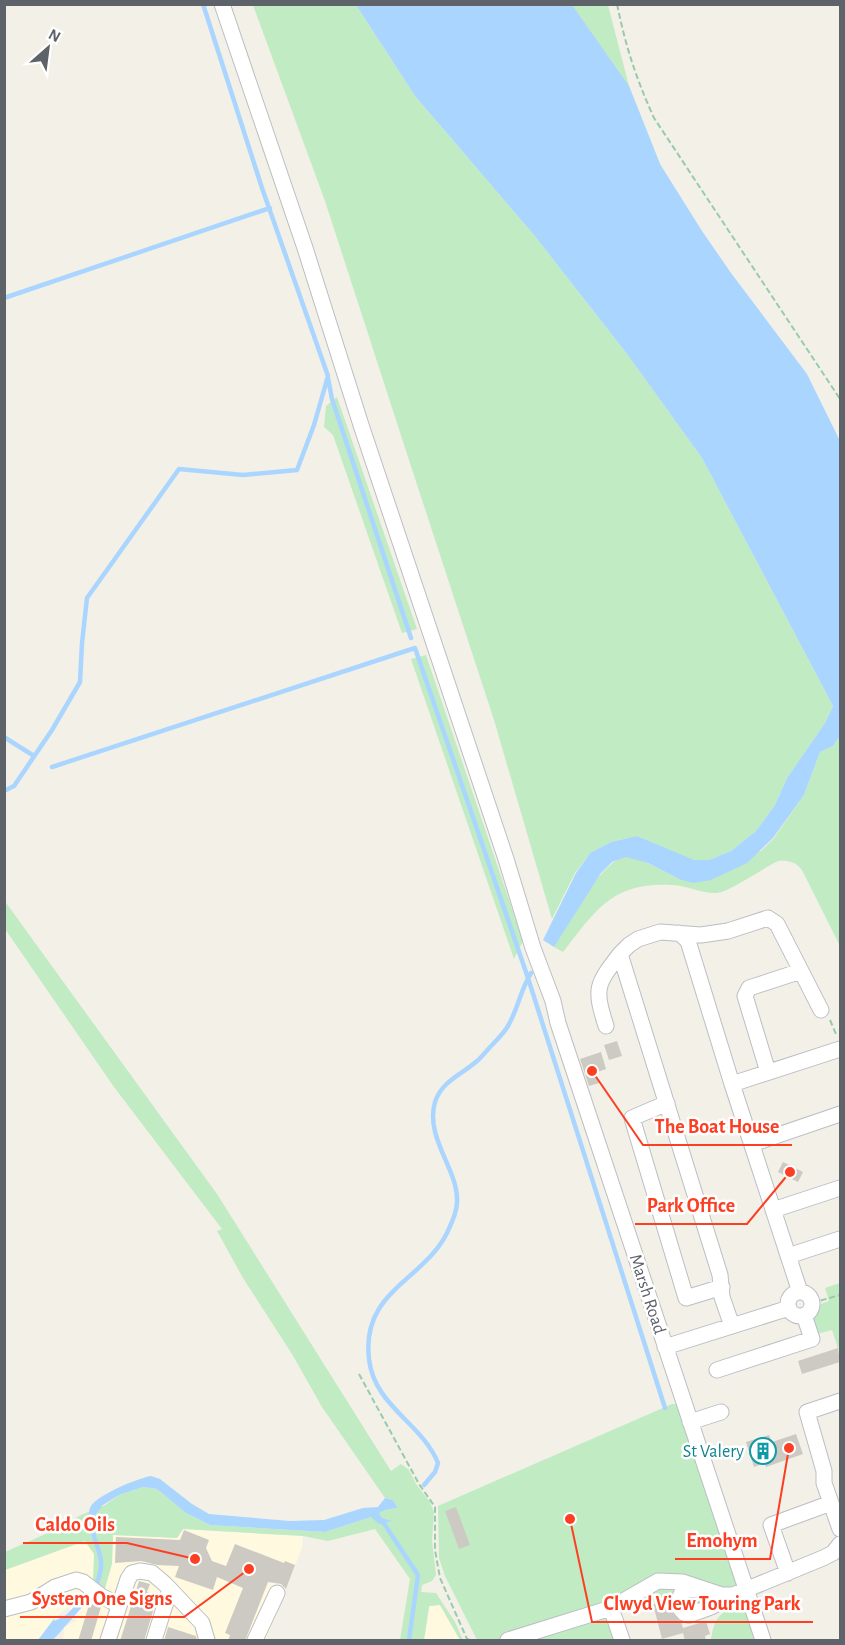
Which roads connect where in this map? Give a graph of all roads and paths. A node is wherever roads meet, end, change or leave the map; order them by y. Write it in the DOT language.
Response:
graph roads {
  1 [pos="222,4"];
  2 [pos="617,4"];
  3 [pos="840,399"];
  4 [pos="679,933"];
  5 [pos="620,954"];
  6 [pos="801,972"];
  7 [pos="821,1010"];
  8 [pos="606,1026"];
  9 [pos="838,1041"];
  10 [pos="768,1072"];
  11 [pos="732,1084"];
  12 [pos="667,1103"];
  13 [pos="840,1114"];
  14 [pos="752,1144"];
  15 [pos="840,1188"];
  16 [pos="773,1210"];
  17 [pos="840,1239"];
  18 [pos="788,1256"];
  19 [pos="722,1287"];
  20 [pos="800,1292"];
  21 [pos="840,1295"];
  22 [pos="789,1308"];
  23 [pos="808,1309"];
  24 [pos="732,1326"];
  25 [pos="665,1347"];
  26 [pos="717,1370"];
  27 [pos="359,1374"];
  28 [pos="840,1401"];
  29 [pos="721,1412"];
  30 [pos="690,1422"];
  31 [pos="831,1503"];
  32 [pos="840,1529"];
  33 [pos="840,1546"];
  34 [pos="788,1574"];
  35 [pos="170,1589"];
  36 [pos="702,1589"];
  37 [pos="276,1593"];
  38 [pos="740,1593"];
  39 [pos="119,1605"];
  40 [pos="611,1608"];
  41 [pos="4,1609"];
  42 [pos="108,1641"];
  43 [pos="154,1641"];
  44 [pos="207,1641"];
  45 [pos="255,1641"];
  46 [pos="470,1641"];
  47 [pos="508,1641"];
  48 [pos="622,1641"];
  49 [pos="763,1641"];
  1 -- 25 [label="street, Marsh Road"];
  2 -- 3 [label="path"];
  4 -- 5 [label="street"];
  4 -- 6 [label="street"];
  4 -- 11 [label="street"];
  5 -- 8 [label="street"];
  5 -- 12 [label="street"];
  6 -- 7 [label="street"];
  6 -- 10 [label="street"];
  7 -- 9 [label="path"];
  9 -- 10 [label="street"];
  10 -- 11 [label="street"];
  11 -- 14 [label="street"];
  12 -- 19 [label="street"];
  12 -- 19 [label="street"];
  13 -- 14 [label="street"];
  14 -- 16 [label="street"];
  15 -- 16 [label="street"];
  16 -- 18 [label="street"];
  17 -- 18 [label="street"];
  18 -- 20 [label="street"];
  19 -- 24 [label="street"];
  20 -- 22 [label="street"];
  20 -- 23 [label="street"];
  21 -- 23 [label="path"];
  22 -- 23 [label="street"];
  22 -- 24 [label="street"];
  23 -- 26 [label="street"];
  24 -- 25 [label="street"];
  25 -- 30 [label="street, Marsh Road"];
  27 -- 46 [label="path"];
  28 -- 31 [label="street"];
  29 -- 30 [label="street"];
  30 -- 38 [label="street, Marsh Road"];
  31 -- 32 [label="street"];
  31 -- 34 [label="street"];
  33 -- 34 [label="street"];
  34 -- 38 [label="street"];
  35 -- 39 [label="street"];
  35 -- 43 [label="street"];
  35 -- 44 [label="street"];
  36 -- 38 [label="street"];
  36 -- 38 [label="street"];
  36 -- 40 [label="street"];
  37 -- 45 [label="street"];
  38 -- 49 [label="street, Marsh Road"];
  39 -- 41 [label="street"];
  39 -- 42 [label="street"];
  40 -- 47 [label="street"];
  40 -- 48 [label="street"];
}
